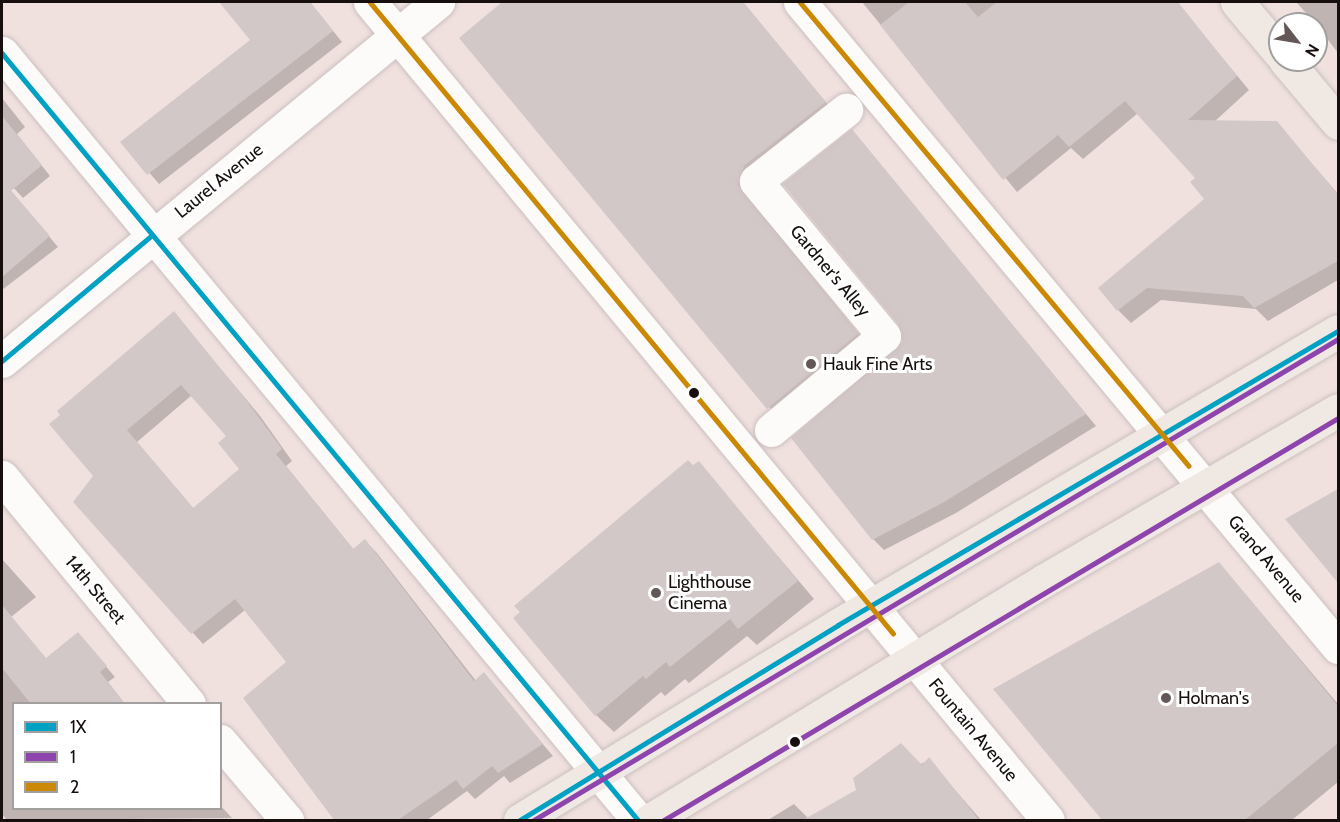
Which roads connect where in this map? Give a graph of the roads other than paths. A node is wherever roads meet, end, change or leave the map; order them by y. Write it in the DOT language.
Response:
graph roads {
  1 [pos="370,2"];
  2 [pos="438,2"];
  3 [pos="800,2"];
  4 [pos="1238,2"];
  5 [pos="398,35"];
  6 [pos="1268,38"];
  7 [pos="2,52"];
  8 [pos="1296,72"];
  9 [pos="846,110"];
  10 [pos="1338,123"];
  11 [pos="151,236"];
  12 [pos="1338,331"];
  13 [pos="2,361"];
  14 [pos="1338,410"];
  15 [pos="771,430"];
  16 [pos="1162,434"];
  17 [pos="1197,476"];
  18 [pos="2,477"];
  19 [pos="871,606"];
  20 [pos="1338,647"];
  21 [pos="916,660"];
  22 [pos="187,702"];
  23 [pos="222,743"];
  24 [pos="599,774"];
  25 [pos="286,820"];
  26 [pos="520,820"];
  27 [pos="638,820"];
  28 [pos="650,820"];
  29 [pos="1048,820"];
  1 -- 5 [label="street, Fountain Avenue"];
  2 -- 5 [label="street, Laurel Avenue"];
  3 -- 16 [label="street, Grand Avenue"];
  4 -- 6 [label="main road"];
  5 -- 11 [label="street, Laurel Avenue"];
  5 -- 19 [label="street, Fountain Avenue"];
  7 -- 11 [label="street"];
  8 -- 10 [label="main road"];
  9 -- 15 [label="street, Gardner's Alley"];
  11 -- 13 [label="street, Laurel Avenue"];
  11 -- 24 [label="street"];
  12 -- 16 [label="main road"];
  14 -- 17 [label="main road"];
  16 -- 17 [label="street, Grand Avenue"];
  16 -- 19 [label="main road"];
  17 -- 20 [label="street, Grand Avenue"];
  17 -- 21 [label="main road"];
  18 -- 22 [label="street, 14th Street"];
  19 -- 21 [label="street, Fountain Avenue"];
  19 -- 24 [label="main road"];
  21 -- 28 [label="main road"];
  21 -- 29 [label="street, Fountain Avenue"];
  23 -- 25 [label="street"];
  24 -- 26 [label="main road"];
  24 -- 27 [label="street"];
}
